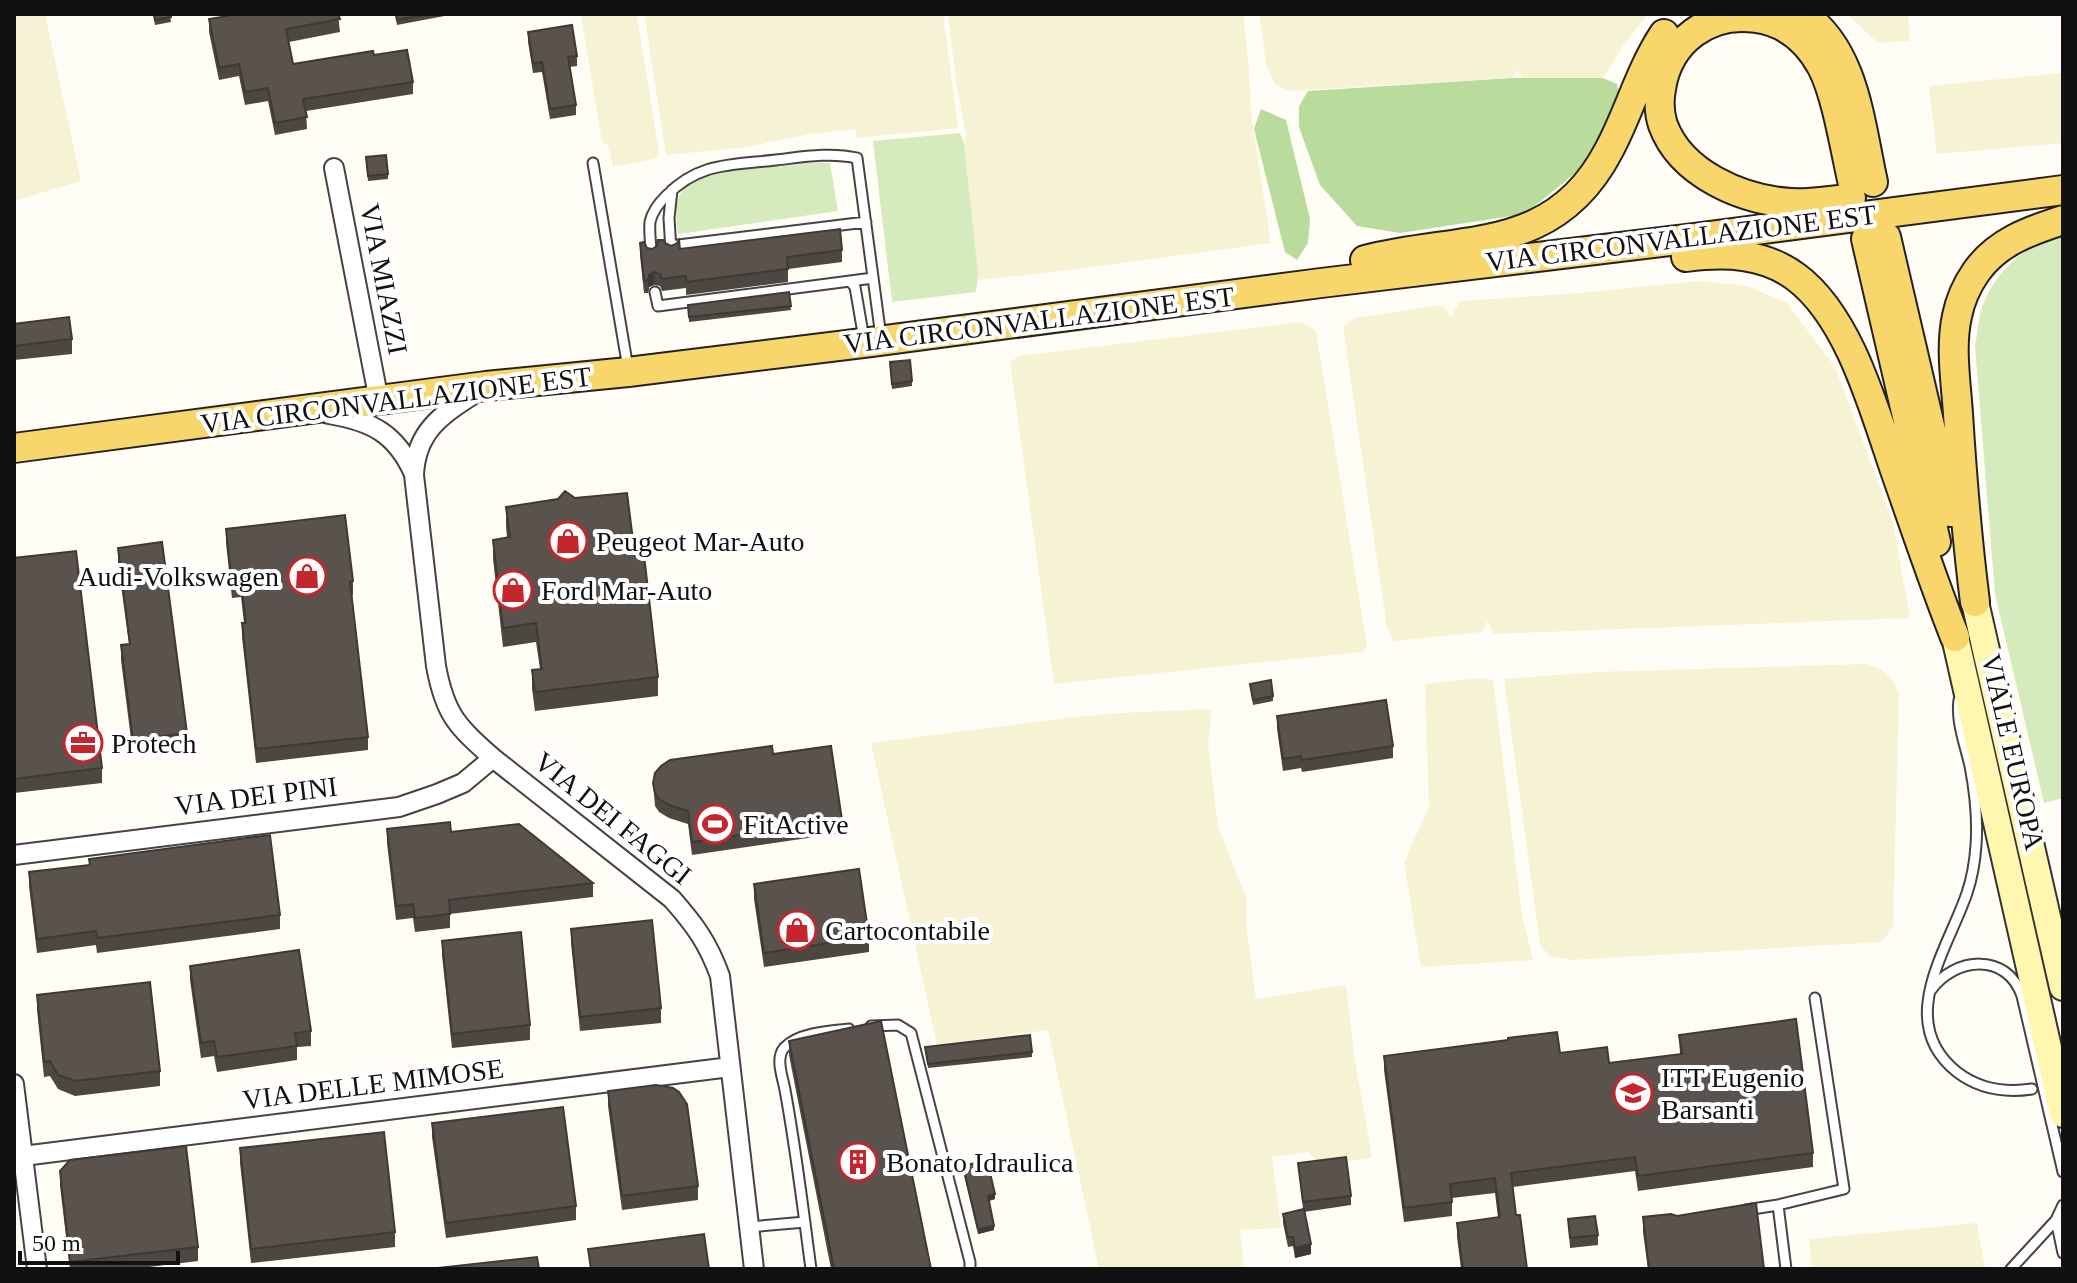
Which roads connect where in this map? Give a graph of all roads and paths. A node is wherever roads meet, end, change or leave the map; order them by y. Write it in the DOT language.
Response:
graph roads {
  1 [pos="1684,14"];
  2 [pos="1802,14"];
  3 [pos="593,163"];
  4 [pos="334,168"];
  5 [pos="2063,178"];
  6 [pos="672,190"];
  7 [pos="2063,190"];
  8 [pos="2063,220"];
  9 [pos="866,222"];
  10 [pos="651,254"];
  11 [pos="1378,276"];
  12 [pos="873,278"];
  13 [pos="850,281"];
  14 [pos="1274,289"];
  15 [pos="675,290"];
  16 [pos="655,292"];
  17 [pos="677,304"];
  18 [pos="874,342"];
  19 [pos="628,372"];
  20 [pos="486,386"];
  21 [pos="379,401"];
  22 [pos="306,410"];
  23 [pos="14,448"];
  24 [pos="414,475"];
  25 [pos="1975,602"];
  26 [pos="1955,637"];
  27 [pos="1961,668"];
  28 [pos="2002,723"];
  29 [pos="493,758"];
  30 [pos="2028,787"];
  31 [pos="14,855"];
  32 [pos="2063,987"];
  33 [pos="1929,993"];
  34 [pos="1815,998"];
  35 [pos="730,1067"];
  36 [pos="14,1084"];
  37 [pos="2032,1089"];
  38 [pos="2056,1115"];
  39 [pos="2063,1136"];
  40 [pos="23,1156"];
  41 [pos="2063,1172"];
  42 [pos="1778,1205"];
  43 [pos="2063,1205"];
  44 [pos="1734,1212"];
  45 [pos="2056,1220"];
  46 [pos="805,1222"];
  47 [pos="749,1227"];
  48 [pos="2063,1253"];
  49 [pos="37,1269"];
  50 [pos="754,1269"];
  51 [pos="811,1269"];
  52 [pos="970,1269"];
  53 [pos="1786,1269"];
  54 [pos="2011,1269"];
  1 -- 14 [label="main road"];
  2 -- 5 [label="main road"];
  3 -- 19 [label="lane"];
  4 -- 21 [label="street, VIA MIAZZI"];
  6 -- 9 [label="lane"];
  6 -- 9 [label="lane"];
  6 -- 10 [label="lane"];
  7 -- 11 [label="main road, VIA CIRCONVALLAZIONE EST"];
  8 -- 25 [label="main road"];
  9 -- 12 [label="lane"];
  11 -- 14 [label="main road, VIA CIRCONVALLAZIONE EST"];
  11 -- 26 [label="main road"];
  12 -- 13 [label="lane"];
  12 -- 18 [label="lane"];
  13 -- 17 [label="lane"];
  13 -- 18 [label="lane"];
  14 -- 18 [label="main road, VIA CIRCONVALLAZIONE EST"];
  15 -- 17 [label="lane"];
  16 -- 17 [label="lane"];
  18 -- 19 [label="main road, VIA CIRCONVALLAZIONE EST"];
  19 -- 20 [label="main road, VIA CIRCONVALLAZIONE EST"];
  20 -- 21 [label="main road, VIA CIRCONVALLAZIONE EST"];
  20 -- 24 [label="street, VIA DEI FAGGI"];
  21 -- 22 [label="main road, VIA CIRCONVALLAZIONE EST"];
  22 -- 23 [label="main road, VIA CIRCONVALLAZIONE EST"];
  22 -- 24 [label="street, VIA DEI FAGGI"];
  24 -- 29 [label="street, VIA DEI FAGGI"];
  25 -- 26 [label="main road"];
  25 -- 28 [label="street, VIALE EUROPA"];
  26 -- 27 [label="street, VIALE EUROPA"];
  27 -- 33 [label="lane"];
  27 -- 38 [label="street, VIALE EUROPA"];
  28 -- 30 [label="lane"];
  28 -- 32 [label="street, VIALE EUROPA"];
  29 -- 31 [label="street, VIA DEI PINI"];
  29 -- 35 [label="street, VIA DEI FAGGI"];
  33 -- 37 [label="lane"];
  33 -- 38 [label="lane"];
  34 -- 42 [label="lane"];
  35 -- 40 [label="street, VIA DELLE MIMOSE"];
  35 -- 47 [label="street, VIA DEI FAGGI"];
  36 -- 40 [label="street"];
  38 -- 39 [label="lane"];
  38 -- 41 [label="lane"];
  40 -- 49 [label="street"];
  42 -- 44 [label="lane"];
  42 -- 53 [label="lane"];
  43 -- 45 [label="lane"];
  45 -- 48 [label="lane"];
  45 -- 54 [label="lane"];
  46 -- 47 [label="lane"];
  46 -- 51 [label="lane"];
  46 -- 52 [label="lane"];
  47 -- 50 [label="street, VIA DEI FAGGI"];
}
